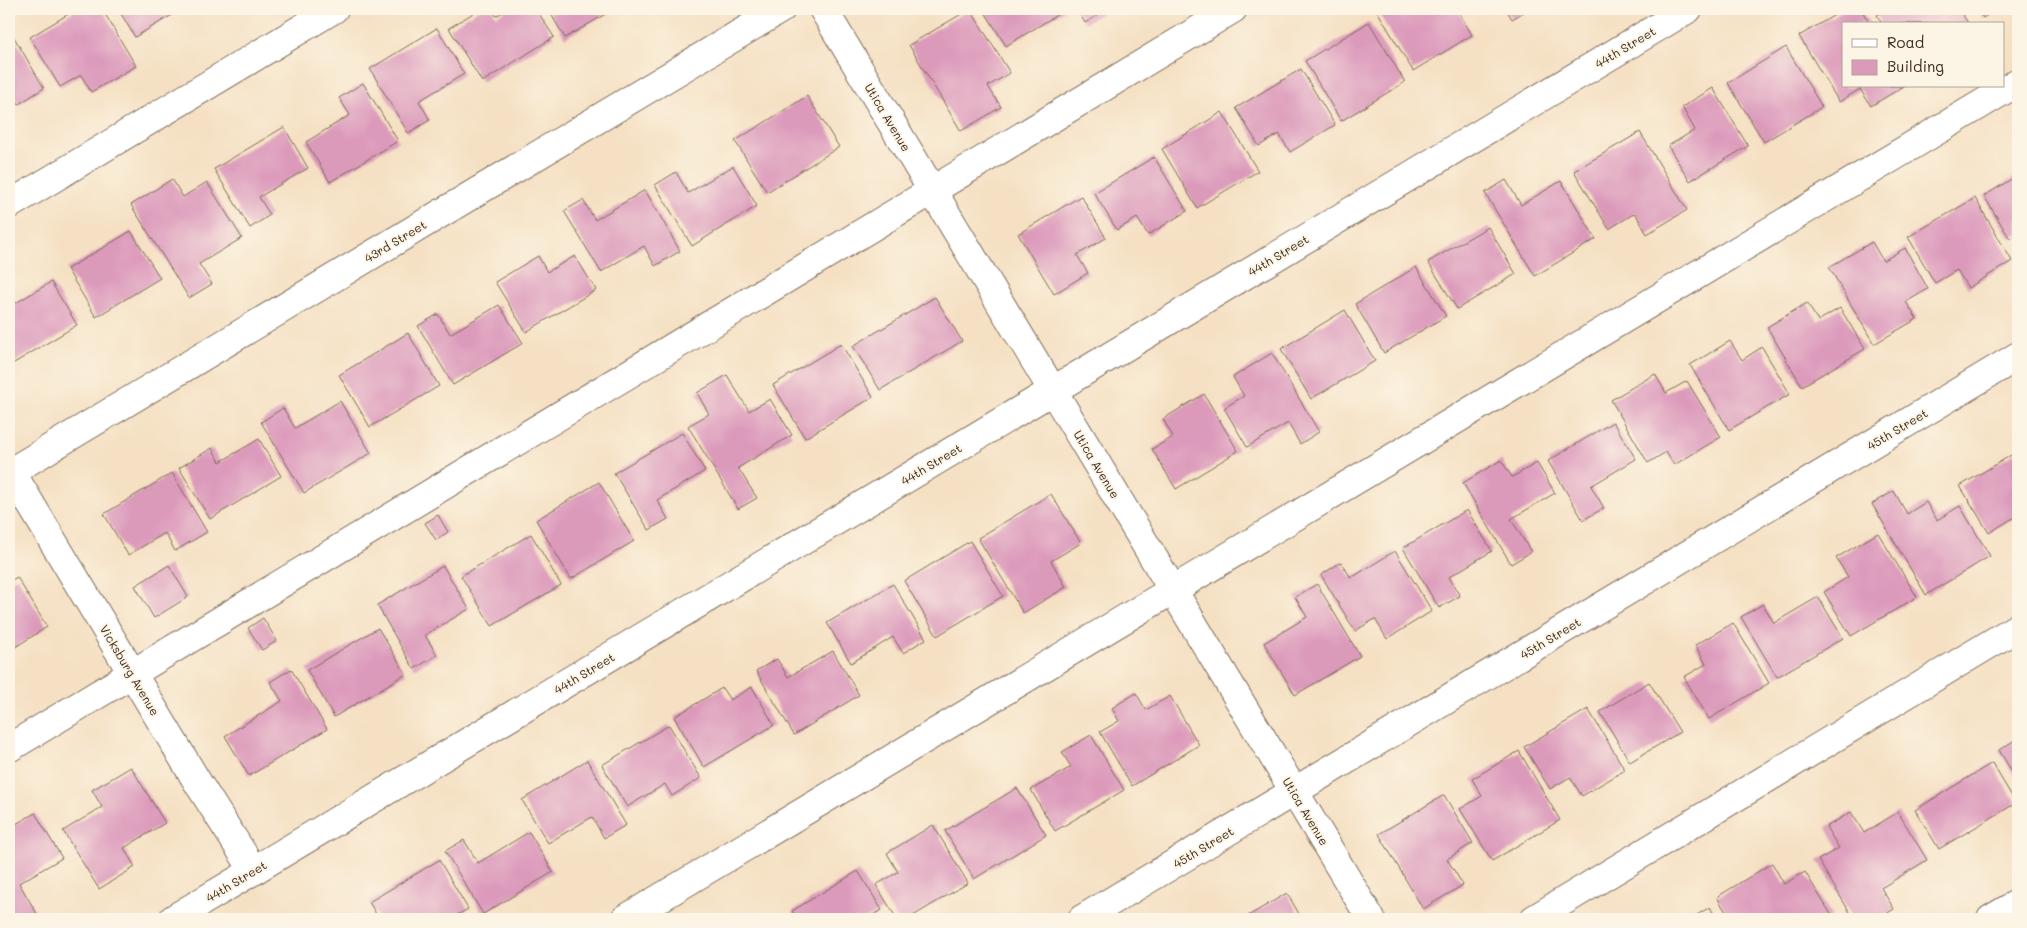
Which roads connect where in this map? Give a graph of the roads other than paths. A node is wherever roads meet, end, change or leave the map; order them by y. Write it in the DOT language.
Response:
graph roads {
  1 [pos="334,9"];
  2 [pos="781,9"];
  3 [pos="823,9"];
  4 [pos="1233,9"];
  5 [pos="1688,9"];
  6 [pos="2018,82"];
  7 [pos="932,191"];
  8 [pos="9,205"];
  9 [pos="2018,356"];
  10 [pos="1053,391"];
  11 [pos="10,471"];
  12 [pos="1173,590"];
  13 [pos="2018,627"];
  14 [pos="133,674"];
  15 [pos="9,748"];
  16 [pos="1294,792"];
  17 [pos="254,871"];
  18 [pos="2018,903"];
  19 [pos="173,919"];
  20 [pos="625,919"];
  21 [pos="1082,919"];
  22 [pos="1371,919"];
  23 [pos="1534,919"];
  24 [pos="1991,919"];
  1 -- 8 [label="street"];
  2 -- 11 [label="street, 43rd Street"];
  3 -- 7 [label="street, Utica Avenue"];
  4 -- 7 [label="street"];
  5 -- 10 [label="street, 44th Street"];
  6 -- 12 [label="street"];
  7 -- 10 [label="street, Utica Avenue"];
  7 -- 14 [label="street"];
  9 -- 16 [label="street, 45th Street"];
  10 -- 12 [label="street, Utica Avenue"];
  10 -- 17 [label="street, 44th Street"];
  11 -- 14 [label="street, Vicksburg Avenue"];
  12 -- 16 [label="street, Utica Avenue"];
  12 -- 20 [label="street"];
  13 -- 23 [label="street"];
  14 -- 15 [label="street"];
  14 -- 17 [label="street, Vicksburg Avenue"];
  16 -- 21 [label="street, 45th Street"];
  16 -- 22 [label="street, Utica Avenue"];
  17 -- 19 [label="street, 44th Street"];
  18 -- 24 [label="street"];
}
